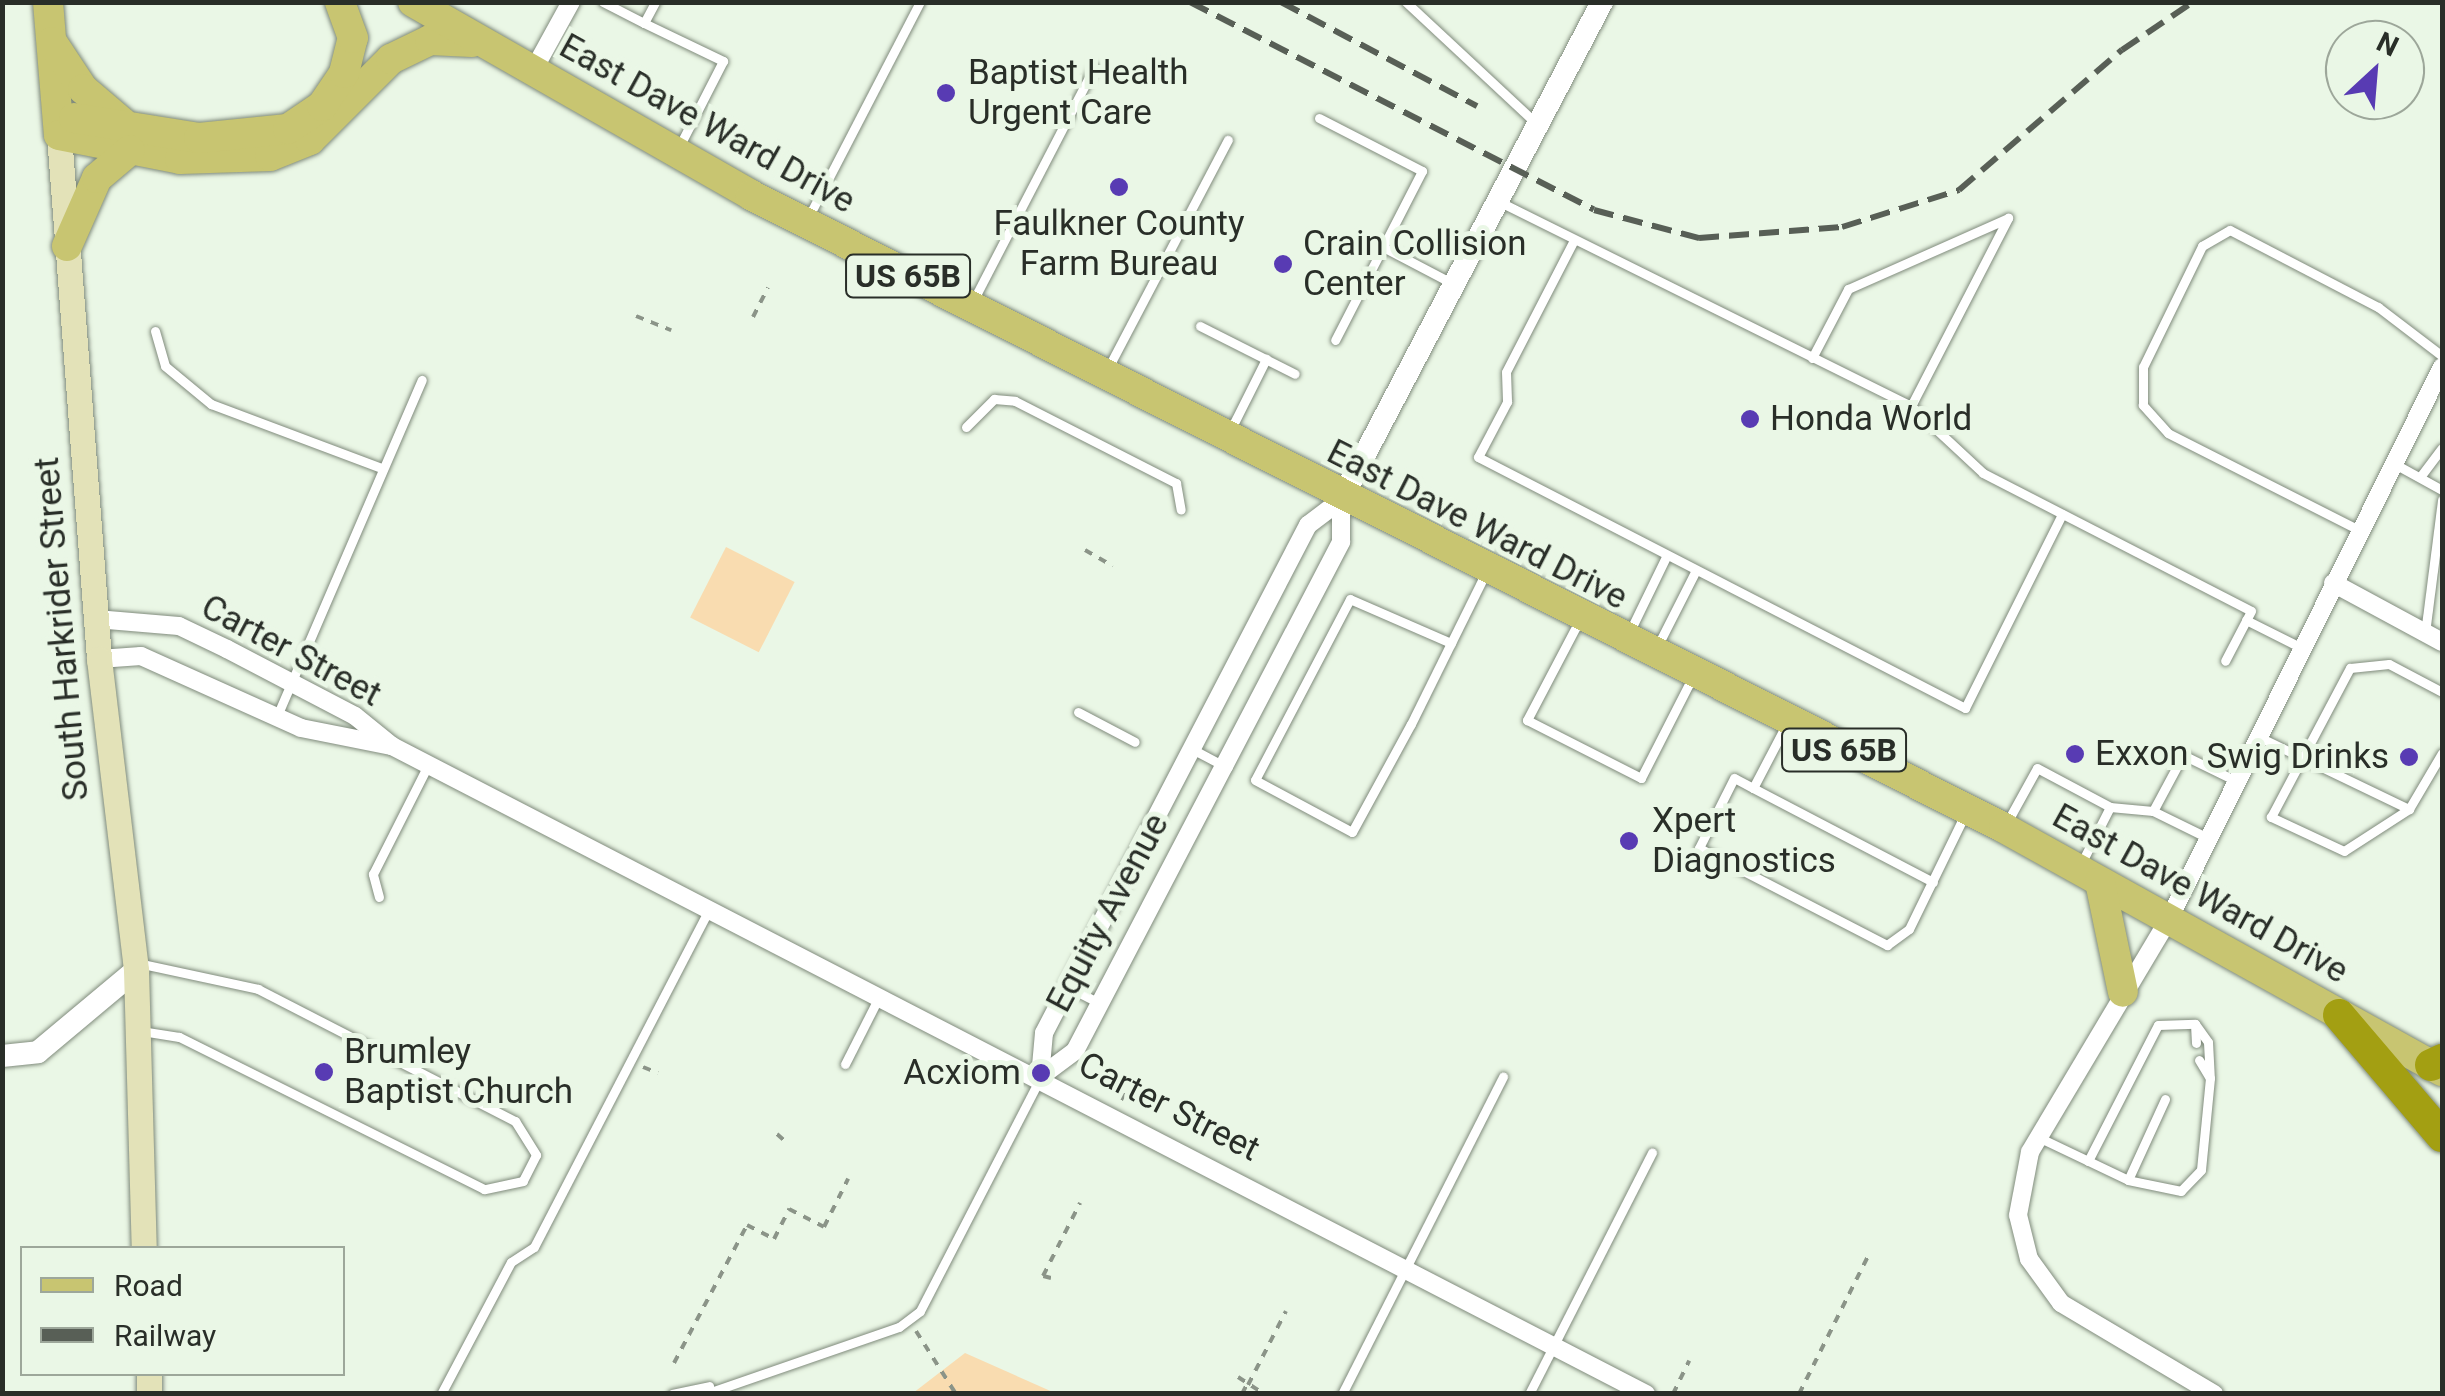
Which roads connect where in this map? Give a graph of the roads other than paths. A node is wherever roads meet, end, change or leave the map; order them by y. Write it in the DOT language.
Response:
graph roads {
  1 [pos="48,2"];
  2 [pos="340,2"];
  3 [pos="413,2"];
  4 [pos="463,2"];
  5 [pos="570,2"];
  6 [pos="603,2"];
  7 [pos="655,2"];
  8 [pos="920,2"];
  9 [pos="1406,2"];
  10 [pos="1602,2"];
  11 [pos="644,23"];
  12 [pos="49,37"];
  13 [pos="480,42"];
  14 [pos="1094,68"];
  15 [pos="533,71"];
  16 [pos="1319,118"];
  17 [pos="57,125"];
  18 [pos="1539,126"];
  19 [pos="130,138"];
  20 [pos="1228,140"];
  21 [pos="676,153"];
  22 [pos="1500,202"];
  23 [pos="806,223"];
  24 [pos="1574,240"];
  25 [pos="67,246"];
  26 [pos="1383,247"];
  27 [pos="1456,285"];
  28 [pos="969,308"];
  29 [pos="1200,326"];
  30 [pos="155,331"];
  31 [pos="1335,340"];
  32 [pos="2442,356"];
  33 [pos="1812,358"];
  34 [pos="1266,359"];
  35 [pos="2442,366"];
  36 [pos="1295,374"];
  37 [pos="1104,377"];
  38 [pos="422,380"];
  39 [pos="1910,406"];
  40 [pos="966,427"];
  41 [pos="1226,440"];
  42 [pos="2442,448"];
  43 [pos="2394,463"];
  44 [pos="381,468"];
  45 [pos="2420,477"];
  46 [pos="2442,490"];
  47 [pos="1340,500"];
  48 [pos="2442,500"];
  49 [pos="1181,510"];
  50 [pos="2062,514"];
  51 [pos="2359,530"];
  52 [pos="1666,557"];
  53 [pos="1486,572"];
  54 [pos="1695,572"];
  55 [pos="2333,583"];
  56 [pos="1580,618"];
  57 [pos="96,620"];
  58 [pos="2246,620"];
  59 [pos="2434,638"];
  60 [pos="1625,641"];
  61 [pos="1451,643"];
  62 [pos="2300,647"];
  63 [pos="1653,654"];
  64 [pos="99,659"];
  65 [pos="2225,662"];
  66 [pos="1694,674"];
  67 [pos="293,684"];
  68 [pos="2442,692"];
  69 [pos="1078,712"];
  70 [pos="278,716"];
  71 [pos="1788,723"];
  72 [pos="2254,734"];
  73 [pos="1135,742"];
  74 [pos="392,746"];
  75 [pos="1192,749"];
  76 [pos="2442,753"];
  77 [pos="2300,756"];
  78 [pos="430,762"];
  79 [pos="1224,766"];
  80 [pos="2234,780"];
  81 [pos="1753,788"];
  82 [pos="2110,807"];
  83 [pos="2409,809"];
  84 [pos="1967,810"];
  85 [pos="2153,811"];
  86 [pos="2004,828"];
  87 [pos="2208,838"];
  88 [pos="2089,876"];
  89 [pos="1933,882"];
  90 [pos="379,898"];
  91 [pos="712,905"];
  92 [pos="2169,919"];
  93 [pos="135,966"];
  94 [pos="1068,987"];
  95 [pos="2123,992"];
  96 [pos="881,994"];
  97 [pos="1100,1003"];
  98 [pos="2339,1015"];
  99 [pos="2195,1024"];
  100 [pos="137,1030"];
  101 [pos="2196,1044"];
  102 [pos="2,1056"];
  103 [pos="2198,1060"];
  104 [pos="845,1064"];
  105 [pos="2439,1065"];
  106 [pos="1040,1077"];
  107 [pos="1503,1077"];
  108 [pos="2210,1078"];
  109 [pos="2166,1099"];
  110 [pos="2442,1136"];
  111 [pos="2038,1137"];
  112 [pos="1652,1154"];
  113 [pos="2088,1161"];
  114 [pos="2128,1180"];
  115 [pos="144,1246"];
  116 [pos="1407,1269"];
  117 [pos="1554,1345"];
  118 [pos="708,1390"];
  119 [pos="441,1394"];
  120 [pos="672,1394"];
  121 [pos="1342,1394"];
  122 [pos="1528,1394"];
  123 [pos="1646,1394"];
  124 [pos="2214,1394"];
  1 -- 12 [label="main road, South Harkrider Street"];
  2 -- 19 [label="main road"];
  3 -- 13 [label="main road, East Dave Ward Drive"];
  4 -- 13 [label="main road"];
  5 -- 15 [label="street"];
  6 -- 11 [label="lane"];
  7 -- 11 [label="lane"];
  8 -- 23 [label="lane"];
  9 -- 18 [label="lane"];
  10 -- 18 [label="street, Equity Avenue"];
  11 -- 21 [label="lane"];
  12 -- 17 [label="main road, South Harkrider Street"];
  12 -- 19 [label="main road"];
  13 -- 15 [label="main road, East Dave Ward Drive / US 65B"];
  13 -- 19 [label="main road, US 65B"];
  14 -- 28 [label="lane"];
  15 -- 21 [label="main road, East Dave Ward Drive / US 65B"];
  16 -- 26 [label="lane"];
  17 -- 19 [label="main road"];
  17 -- 25 [label="main road, South Harkrider Street"];
  18 -- 22 [label="street, Equity Avenue"];
  19 -- 25 [label="main road"];
  20 -- 37 [label="lane"];
  21 -- 23 [label="main road, East Dave Ward Drive / US 65B"];
  22 -- 24 [label="lane"];
  22 -- 27 [label="street, Equity Avenue"];
  23 -- 28 [label="main road, East Dave Ward Drive / US 65B"];
  24 -- 33 [label="lane"];
  24 -- 52 [label="lane"];
  25 -- 57 [label="main road, South Harkrider Street"];
  26 -- 27 [label="lane"];
  26 -- 31 [label="lane"];
  27 -- 47 [label="street, Equity Avenue"];
  28 -- 37 [label="main road, East Dave Ward Drive / US 65B"];
  29 -- 34 [label="lane"];
  30 -- 44 [label="lane"];
  32 -- 51 [label="lane"];
  33 -- 39 [label="lane"];
  33 -- 39 [label="lane"];
  34 -- 36 [label="lane"];
  34 -- 41 [label="lane"];
  35 -- 43 [label="street"];
  37 -- 41 [label="main road, East Dave Ward Drive / US 65B"];
  38 -- 44 [label="lane"];
  39 -- 50 [label="lane"];
  40 -- 49 [label="lane"];
  41 -- 47 [label="main road, East Dave Ward Drive / US 65B"];
  42 -- 45 [label="lane"];
  43 -- 45 [label="lane"];
  43 -- 51 [label="street"];
  44 -- 67 [label="lane"];
  45 -- 46 [label="lane"];
  47 -- 53 [label="main road, East Dave Ward Drive / US 65B"];
  47 -- 75 [label="street, Equity Avenue"];
  47 -- 79 [label="street, Equity Avenue"];
  48 -- 59 [label="lane"];
  50 -- 54 [label="lane"];
  50 -- 58 [label="lane"];
  51 -- 55 [label="street"];
  52 -- 54 [label="lane"];
  52 -- 60 [label="lane"];
  53 -- 56 [label="main road, East Dave Ward Drive / US 65B"];
  53 -- 61 [label="lane"];
  54 -- 63 [label="lane"];
  55 -- 59 [label="street"];
  55 -- 62 [label="street"];
  56 -- 60 [label="main road, East Dave Ward Drive / US 65B"];
  56 -- 66 [label="lane"];
  57 -- 64 [label="main road, South Harkrider Street"];
  57 -- 67 [label="street, Carter Street"];
  58 -- 62 [label="lane"];
  58 -- 65 [label="lane"];
  60 -- 63 [label="main road, East Dave Ward Drive / US 65B"];
  61 -- 61 [label="lane"];
  62 -- 72 [label="street"];
  63 -- 66 [label="main road, East Dave Ward Drive / US 65B"];
  64 -- 70 [label="street, Carter Street"];
  64 -- 93 [label="main road, South Harkrider Street"];
  66 -- 71 [label="main road, East Dave Ward Drive / US 65B"];
  67 -- 70 [label="lane"];
  67 -- 74 [label="street, Carter Street"];
  68 -- 77 [label="lane"];
  69 -- 73 [label="lane"];
  70 -- 74 [label="street, Carter Street"];
  71 -- 81 [label="lane"];
  71 -- 84 [label="main road, East Dave Ward Drive / US 65B"];
  72 -- 77 [label="lane"];
  72 -- 80 [label="street"];
  74 -- 78 [label="street, Carter Street"];
  75 -- 79 [label="lane"];
  75 -- 94 [label="street, Equity Avenue"];
  76 -- 83 [label="lane"];
  77 -- 83 [label="lane"];
  77 -- 83 [label="lane"];
  78 -- 90 [label="lane"];
  78 -- 91 [label="street, Carter Street"];
  79 -- 97 [label="street, Equity Avenue"];
  80 -- 85 [label="lane"];
  80 -- 87 [label="street"];
  81 -- 89 [label="lane"];
  81 -- 89 [label="lane"];
  82 -- 85 [label="lane"];
  82 -- 86 [label="lane"];
  82 -- 88 [label="lane"];
  84 -- 86 [label="main road, East Dave Ward Drive / US 65B"];
  84 -- 89 [label="lane"];
  85 -- 87 [label="lane"];
  86 -- 88 [label="main road, East Dave Ward Drive / US 65B"];
  87 -- 92 [label="street"];
  88 -- 92 [label="main road, East Dave Ward Drive / US 65B"];
  88 -- 95 [label="main road"];
  91 -- 96 [label="street, Carter Street"];
  91 -- 119 [label="lane"];
  92 -- 95 [label="street"];
  92 -- 98 [label="main road, East Dave Ward Drive / US 65B"];
  93 -- 100 [label="main road, South Harkrider Street"];
  93 -- 100 [label="lane"];
  93 -- 102 [label="street"];
  94 -- 97 [label="lane"];
  94 -- 106 [label="street, Equity Avenue"];
  95 -- 111 [label="street"];
  96 -- 104 [label="lane"];
  96 -- 106 [label="street, Carter Street"];
  97 -- 106 [label="street, Equity Avenue"];
  98 -- 105 [label="main road, East Dave Ward Drive / US 65B"];
  98 -- 110 [label="highway, US 65B"];
  99 -- 101 [label="lane"];
  99 -- 108 [label="lane"];
  99 -- 113 [label="lane"];
  100 -- 115 [label="main road, South Harkrider Street"];
  103 -- 108 [label="lane"];
  106 -- 116 [label="street, Carter Street"];
  106 -- 118 [label="lane"];
  107 -- 116 [label="lane"];
  108 -- 114 [label="lane"];
  109 -- 114 [label="lane"];
  111 -- 113 [label="lane"];
  111 -- 124 [label="street"];
  112 -- 117 [label="lane"];
  113 -- 114 [label="lane"];
  116 -- 117 [label="street, Carter Street"];
  116 -- 121 [label="lane"];
  117 -- 122 [label="lane"];
  117 -- 123 [label="street, Carter Street"];
  118 -- 120 [label="lane"];
}
